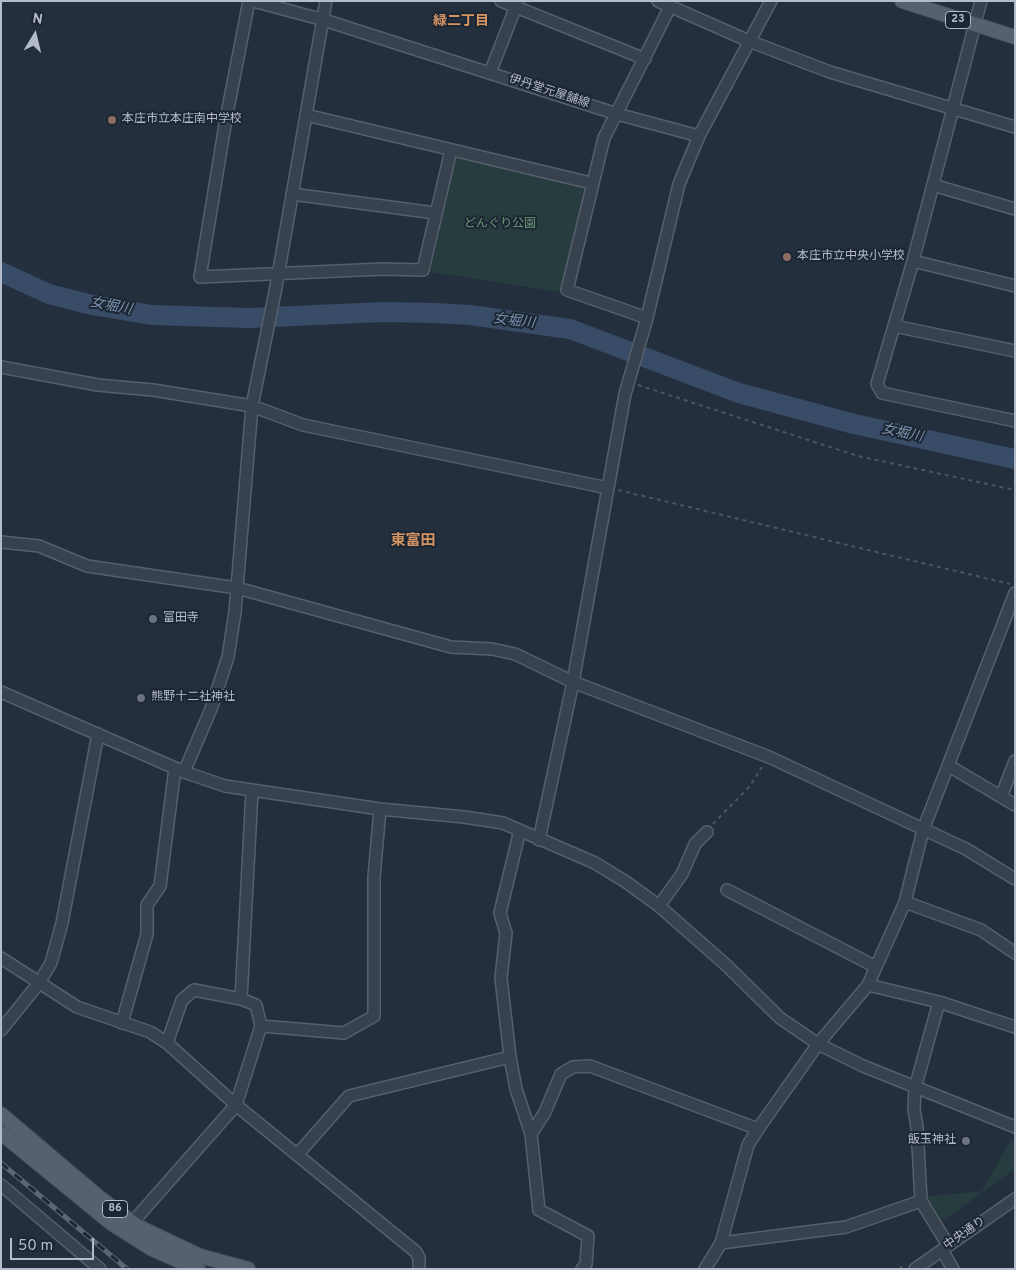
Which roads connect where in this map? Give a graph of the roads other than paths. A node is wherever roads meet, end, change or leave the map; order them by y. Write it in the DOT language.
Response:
graph roads {
  1 [pos="249,1"];
  2 [pos="253,1"];
  3 [pos="326,1"];
  4 [pos="501,1"];
  5 [pos="658,1"];
  6 [pos="771,1"];
  7 [pos="902,1"];
  8 [pos="981,1"];
  9 [pos="517,4"];
  10 [pos="670,7"];
  11 [pos="324,20"];
  12 [pos="976,26"];
  13 [pos="1015,37"];
  14 [pos="749,41"];
  15 [pos="645,59"];
  16 [pos="490,73"];
  17 [pos="953,108"];
  18 [pos="617,114"];
  19 [pos="306,115"];
  20 [pos="1015,127"];
  21 [pos="699,136"];
  22 [pos="451,150"];
  23 [pos="591,183"];
  24 [pos="933,185"];
  25 [pos="292,194"];
  26 [pos="1015,209"];
  27 [pos="435,213"];
  28 [pos="913,261"];
  29 [pos="278,274"];
  30 [pos="1015,286"];
  31 [pos="647,318"];
  32 [pos="894,326"];
  33 [pos="1015,351"];
  34 [pos="1,366"];
  35 [pos="252,406"];
  36 [pos="1015,421"];
  37 [pos="608,488"];
  38 [pos="1,542"];
  39 [pos="237,588"];
  40 [pos="1015,593"];
  41 [pos="573,682"];
  42 [pos="1,692"];
  43 [pos="98,734"];
  44 [pos="1015,761"];
  45 [pos="949,766"];
  46 [pos="180,770"];
  47 [pos="252,791"];
  48 [pos="1001,797"];
  49 [pos="1015,805"];
  50 [pos="380,809"];
  51 [pos="520,830"];
  52 [pos="923,830"];
  53 [pos="706,832"];
  54 [pos="539,840"];
  55 [pos="1015,879"];
  56 [pos="727,890"];
  57 [pos="905,902"];
  58 [pos="659,906"];
  59 [pos="1015,953"];
  60 [pos="1,958"];
  61 [pos="876,967"];
  62 [pos="39,983"];
  63 [pos="868,985"];
  64 [pos="242,999"];
  65 [pos="939,1002"];
  66 [pos="122,1023"];
  67 [pos="261,1026"];
  68 [pos="1015,1027"];
  69 [pos="1,1030"];
  70 [pos="167,1043"];
  71 [pos="818,1044"];
  72 [pos="510,1056"];
  73 [pos="915,1088"];
  74 [pos="236,1105"];
  75 [pos="1,1114"];
  76 [pos="1015,1127"];
  77 [pos="758,1129"];
  78 [pos="1,1133"];
  79 [pos="532,1134"];
  80 [pos="297,1154"];
  81 [pos="1,1185"];
  82 [pos="1015,1199"];
  83 [pos="921,1201"];
  84 [pos="132,1223"];
  85 [pos="721,1243"];
  86 [pos="945,1248"];
  87 [pos="588,1267"];
  88 [pos="918,1268"];
  89 [pos="100,1269"];
  90 [pos="198,1269"];
  91 [pos="248,1269"];
  92 [pos="420,1269"];
  93 [pos="705,1269"];
  94 [pos="953,1269"];
  1 -- 29 [label="street"];
  2 -- 11 [label="street, 伊丹堂元屋舗線"];
  3 -- 11 [label="street"];
  4 -- 9 [label="street"];
  5 -- 10 [label="street"];
  6 -- 14 [label="street"];
  7 -- 12 [label="main road, 23"];
  8 -- 12 [label="street"];
  9 -- 15 [label="street"];
  9 -- 16 [label="street"];
  10 -- 14 [label="street"];
  10 -- 15 [label="street"];
  11 -- 16 [label="street, 伊丹堂元屋舗線"];
  11 -- 19 [label="street"];
  12 -- 13 [label="main road, 23"];
  12 -- 17 [label="street"];
  14 -- 17 [label="street"];
  14 -- 21 [label="street"];
  15 -- 18 [label="street"];
  16 -- 18 [label="street, 伊丹堂元屋舗線"];
  17 -- 20 [label="street"];
  17 -- 24 [label="street"];
  18 -- 21 [label="street, 伊丹堂元屋舗線"];
  18 -- 23 [label="street"];
  19 -- 22 [label="street"];
  19 -- 25 [label="street"];
  21 -- 31 [label="street"];
  22 -- 23 [label="street"];
  22 -- 27 [label="street"];
  23 -- 31 [label="street"];
  24 -- 26 [label="street"];
  24 -- 28 [label="street"];
  25 -- 27 [label="street"];
  25 -- 29 [label="street"];
  27 -- 29 [label="street"];
  28 -- 30 [label="street"];
  28 -- 32 [label="street"];
  29 -- 35 [label="street"];
  31 -- 37 [label="street"];
  32 -- 33 [label="street"];
  32 -- 36 [label="street"];
  34 -- 35 [label="street"];
  35 -- 37 [label="street"];
  35 -- 39 [label="street"];
  37 -- 41 [label="street"];
  38 -- 39 [label="street"];
  39 -- 41 [label="street"];
  39 -- 46 [label="street"];
  40 -- 45 [label="street"];
  41 -- 52 [label="street"];
  41 -- 54 [label="street"];
  42 -- 43 [label="street"];
  43 -- 46 [label="street"];
  43 -- 62 [label="street"];
  44 -- 48 [label="street"];
  45 -- 48 [label="street"];
  45 -- 52 [label="street"];
  46 -- 47 [label="street"];
  46 -- 66 [label="street"];
  47 -- 50 [label="street"];
  47 -- 64 [label="street"];
  48 -- 49 [label="street"];
  50 -- 51 [label="street"];
  50 -- 67 [label="street"];
  51 -- 54 [label="street"];
  51 -- 72 [label="street"];
  52 -- 55 [label="street"];
  52 -- 57 [label="street"];
  53 -- 58 [label="street"];
  54 -- 58 [label="street"];
  56 -- 61 [label="street"];
  57 -- 59 [label="street"];
  57 -- 61 [label="street"];
  58 -- 71 [label="street"];
  60 -- 62 [label="street"];
  61 -- 63 [label="street"];
  62 -- 66 [label="street"];
  62 -- 69 [label="street"];
  63 -- 65 [label="street"];
  63 -- 71 [label="street"];
  64 -- 67 [label="street"];
  64 -- 70 [label="street"];
  65 -- 68 [label="street"];
  65 -- 73 [label="street"];
  66 -- 70 [label="street"];
  67 -- 74 [label="street"];
  70 -- 74 [label="street"];
  71 -- 73 [label="street"];
  71 -- 77 [label="street"];
  72 -- 79 [label="street"];
  72 -- 80 [label="street"];
  73 -- 76 [label="street"];
  73 -- 83 [label="street"];
  74 -- 80 [label="street"];
  74 -- 84 [label="street"];
  75 -- 84 [label="main road, 86"];
  77 -- 79 [label="street"];
  77 -- 85 [label="street"];
  78 -- 90 [label="main road, 86"];
  79 -- 87 [label="street"];
  80 -- 92 [label="street"];
  81 -- 89 [label="street"];
  82 -- 86 [label="street, 中央通り"];
  83 -- 85 [label="street"];
  83 -- 86 [label="street"];
  84 -- 91 [label="main road, 86"];
  85 -- 93 [label="street"];
  86 -- 88 [label="street, 中央通り"];
  86 -- 94 [label="street"];
}
